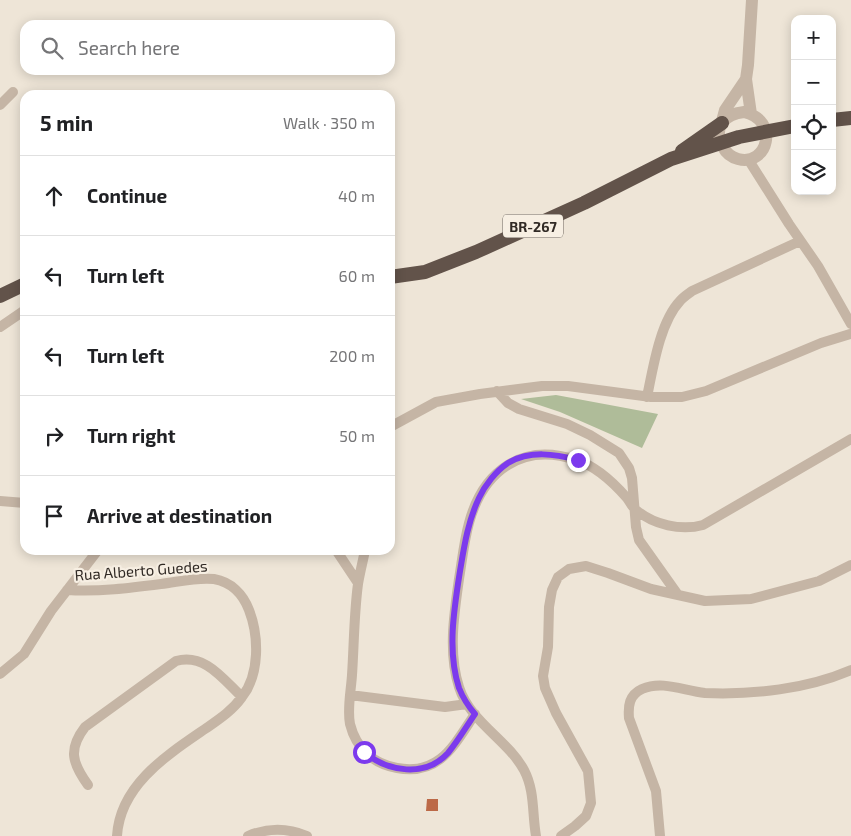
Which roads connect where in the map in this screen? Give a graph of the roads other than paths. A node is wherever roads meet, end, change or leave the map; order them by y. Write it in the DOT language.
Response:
graph roads {
  1 [pos="752,0"];
  2 [pos="746,79"];
  3 [pos="13,92"];
  4 [pos="0,105"];
  5 [pos="751,114"];
  6 [pos="851,118"];
  7 [pos="836,120"];
  8 [pos="722,122"];
  9 [pos="791,127"];
  10 [pos="766,131"];
  11 [pos="721,142"];
  12 [pos="671,159"];
  13 [pos="748,159"];
  14 [pos="800,241"];
  15 [pos="395,276"];
  16 [pos="20,286"];
  17 [pos="0,296"];
  18 [pos="20,313"];
  19 [pos="0,327"];
  20 [pos="851,330"];
  21 [pos="497,391"];
  22 [pos="647,396"];
  23 [pos="395,424"];
  24 [pos="851,439"];
  25 [pos="0,501"];
  26 [pos="20,503"];
  27 [pos="635,509"];
  28 [pos="94,555"];
  29 [pos="339,555"];
  30 [pos="364,555"];
  31 [pos="851,564"];
  32 [pos="358,583"];
  33 [pos="67,590"];
  34 [pos="678,595"];
  35 [pos="851,670"];
  36 [pos="0,674"];
  37 [pos="350,695"];
  38 [pos="242,697"];
  39 [pos="467,704"];
  40 [pos="475,714"];
  41 [pos="88,784"];
  42 [pos="117,836"];
  43 [pos="248,836"];
  44 [pos="307,836"];
  45 [pos="536,836"];
  46 [pos="561,836"];
  47 [pos="660,836"];
  1 -- 2 [label="street"];
  2 -- 5 [label="street"];
  2 -- 8 [label="street"];
  3 -- 4 [label="street"];
  5 -- 8 [label="street"];
  5 -- 10 [label="street"];
  6 -- 7 [label="highway"];
  8 -- 11 [label="street"];
  8 -- 12 [label="highway"];
  9 -- 10 [label="highway, BR-267"];
  10 -- 11 [label="highway, BR-267"];
  10 -- 13 [label="street"];
  11 -- 12 [label="highway, BR-267"];
  11 -- 13 [label="street"];
  12 -- 15 [label="highway, BR-267"];
  13 -- 14 [label="street"];
  14 -- 20 [label="street"];
  14 -- 22 [label="street"];
  16 -- 17 [label="highway"];
  18 -- 19 [label="street"];
  20 -- 22 [label="street"];
  21 -- 22 [label="street"];
  21 -- 23 [label="street"];
  21 -- 27 [label="street"];
  24 -- 27 [label="street"];
  25 -- 26 [label="street"];
  27 -- 34 [label="street"];
  27 -- 39 [label="street"];
  28 -- 33 [label="street"];
  29 -- 32 [label="street"];
  30 -- 32 [label="street"];
  31 -- 34 [label="street"];
  32 -- 37 [label="street"];
  33 -- 36 [label="street"];
  33 -- 38 [label="street, Rua Alberto Guedes"];
  34 -- 46 [label="street"];
  35 -- 47 [label="street"];
  37 -- 39 [label="street"];
  37 -- 40 [label="street"];
  38 -- 41 [label="street"];
  38 -- 42 [label="street, Rua Alberto Guedes"];
  39 -- 40 [label="street"];
  40 -- 45 [label="street"];
  43 -- 44 [label="street"];
}
